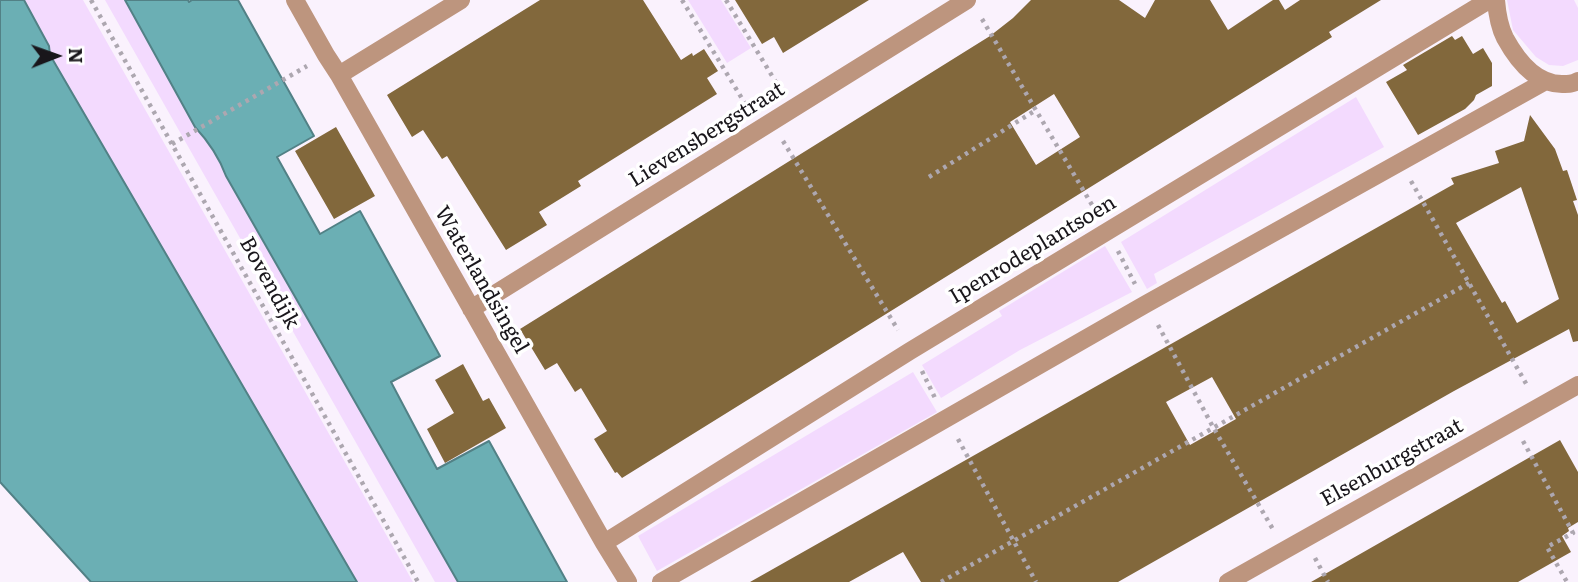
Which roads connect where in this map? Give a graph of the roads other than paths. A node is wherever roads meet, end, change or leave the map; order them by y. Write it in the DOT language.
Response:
graph roads {
  1 [pos="295,0"];
  2 [pos="461,0"];
  3 [pos="1489,0"];
  4 [pos="1496,0"];
  5 [pos="972,6"];
  6 [pos="339,75"];
  7 [pos="1578,81"];
  8 [pos="1544,82"];
  9 [pos="471,309"];
  10 [pos="1578,385"];
  11 [pos="604,543"];
  12 [pos="628,582"];
  13 [pos="661,582"];
  14 [pos="1228,582"];
  1 -- 6 [label="street, Waterlandsingel"];
  2 -- 6 [label="street"];
  3 -- 11 [label="street, Ipenrodeplantsoen"];
  4 -- 8 [label="street"];
  5 -- 9 [label="street, Lievensbergstraat"];
  6 -- 9 [label="street, Waterlandsingel"];
  7 -- 8 [label="street"];
  8 -- 13 [label="street"];
  9 -- 11 [label="street, Waterlandsingel"];
  10 -- 14 [label="street, Elsenburgstraat"];
  11 -- 12 [label="street, Waterlandsingel"];
}
